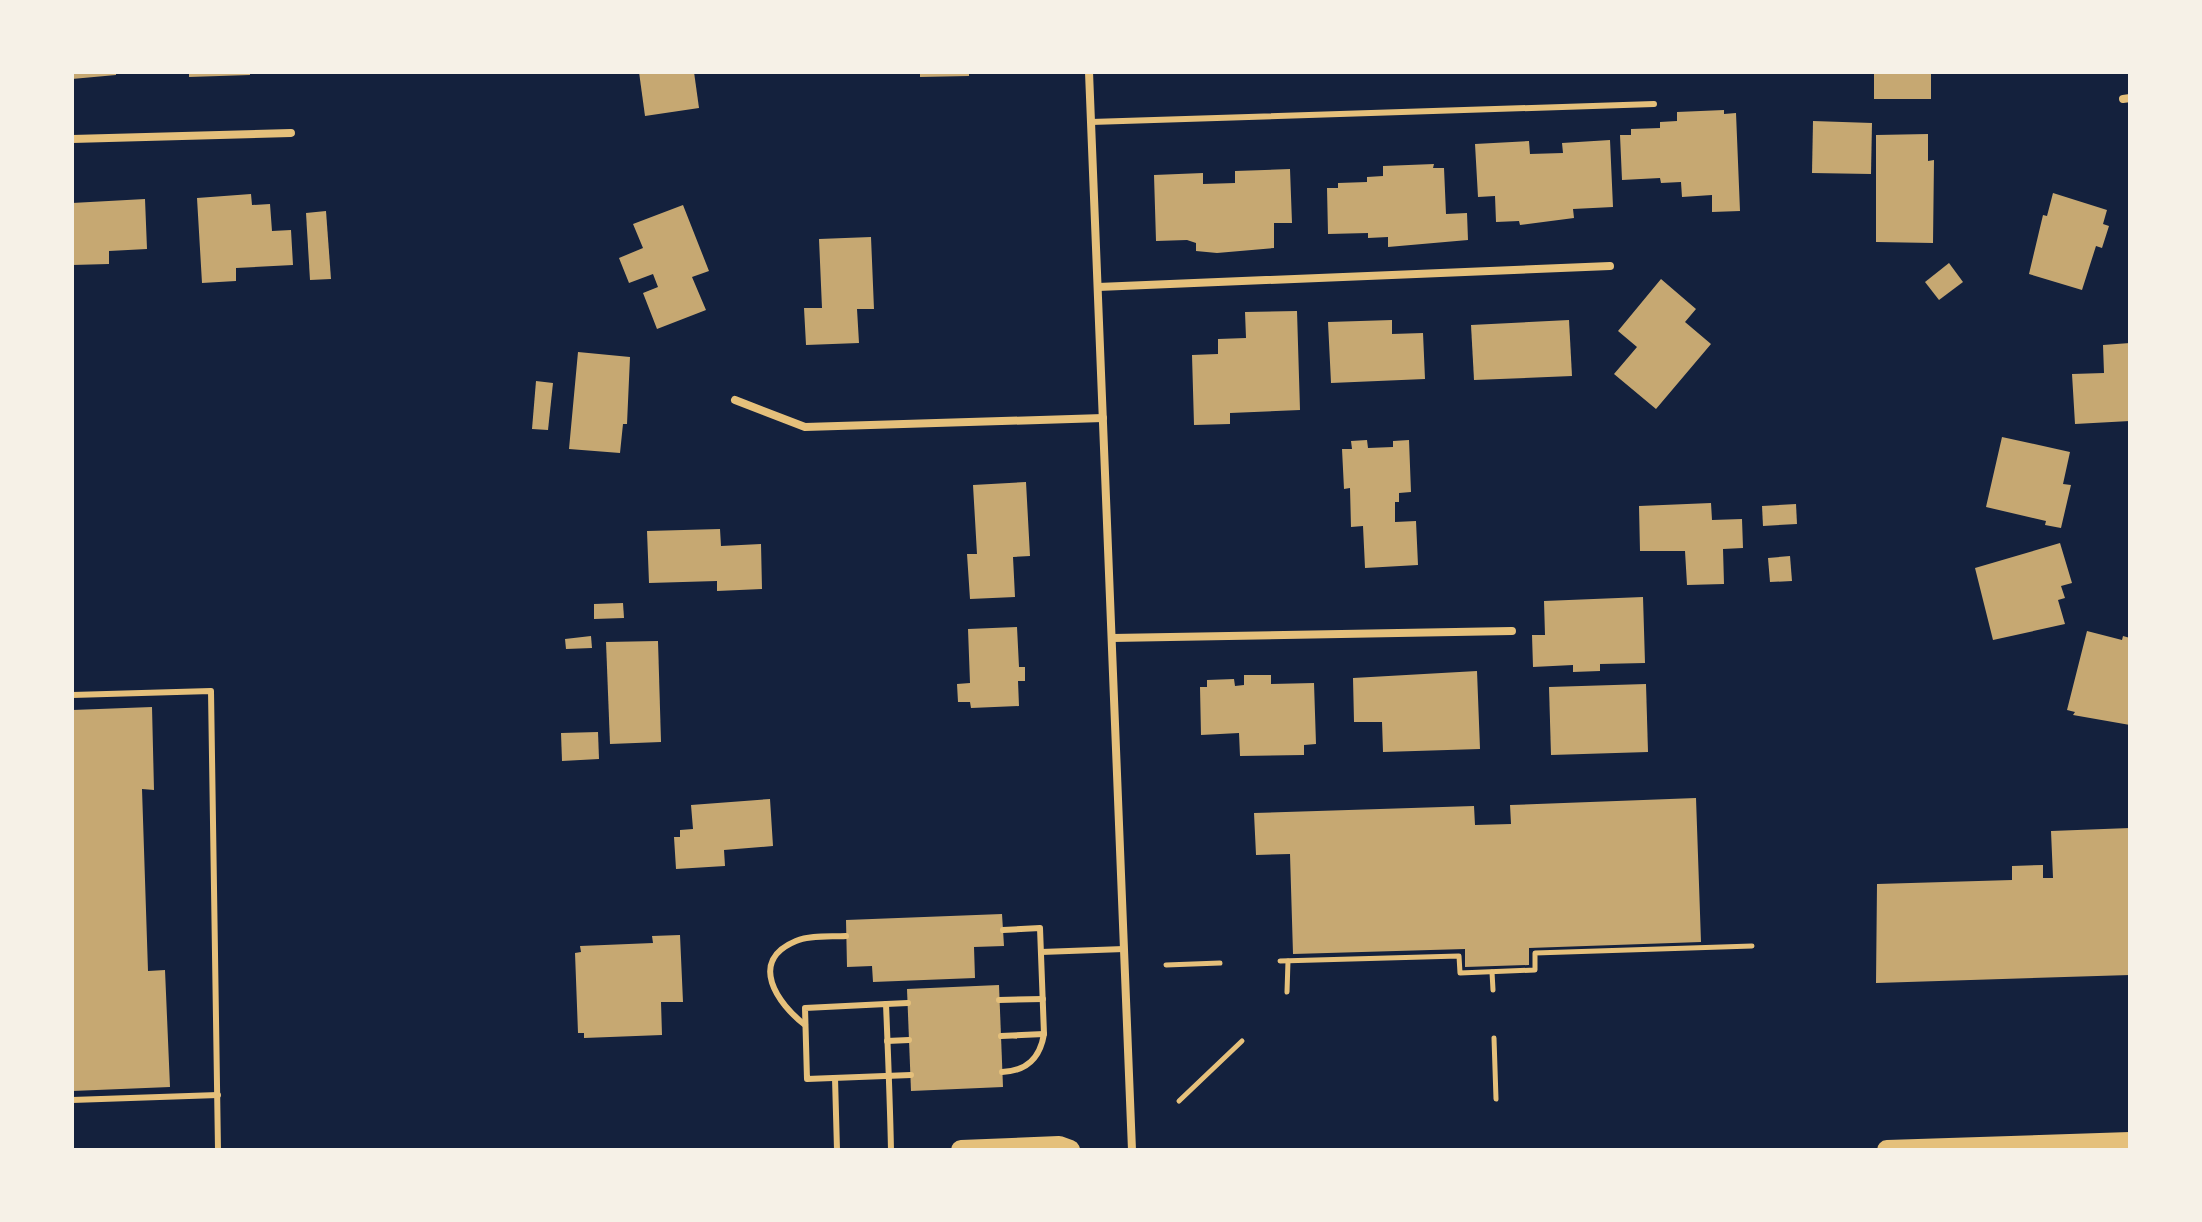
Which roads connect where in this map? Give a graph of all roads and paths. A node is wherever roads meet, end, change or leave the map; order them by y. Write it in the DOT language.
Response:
graph roads {
  1 [pos="1089,72"];
  2 [pos="1654,104"];
  3 [pos="1091,122"];
  4 [pos="291,133"];
  5 [pos="72,139"];
  6 [pos="1610,266"];
  7 [pos="1098,287"];
  8 [pos="735,400"];
  9 [pos="1103,418"];
  10 [pos="1512,631"];
  11 [pos="1112,638"];
  12 [pos="72,695"];
  13 [pos="1003,930"];
  14 [pos="846,936"];
  15 [pos="1752,946"];
  16 [pos="1124,949"];
  17 [pos="1041,952"];
  18 [pos="1280,961"];
  19 [pos="1288,961"];
  20 [pos="1220,963"];
  21 [pos="1166,965"];
  22 [pos="1492,972"];
  23 [pos="1493,990"];
  24 [pos="1287,992"];
  25 [pos="1043,999"];
  26 [pos="999,1000"];
  27 [pos="908,1003"];
  28 [pos="886,1004"];
  29 [pos="805,1025"];
  30 [pos="1044,1034"];
  31 [pos="1001,1036"];
  32 [pos="1494,1038"];
  33 [pos="909,1040"];
  34 [pos="887,1041"];
  35 [pos="1242,1041"];
  36 [pos="1002,1072"];
  37 [pos="911,1075"];
  38 [pos="889,1076"];
  39 [pos="835,1078"];
  40 [pos="218,1095"];
  41 [pos="1496,1099"];
  42 [pos="72,1100"];
  43 [pos="1179,1101"];
  44 [pos="2130,1142"];
  45 [pos="218,1150"];
  46 [pos="837,1150"];
  47 [pos="891,1150"];
  48 [pos="961,1150"];
  49 [pos="1070,1150"];
  50 [pos="1132,1150"];
  51 [pos="1887,1150"];
  1 -- 3 [label="street"];
  2 -- 3 [label="lane"];
  3 -- 7 [label="street"];
  4 -- 5 [label="street"];
  6 -- 7 [label="street"];
  7 -- 9 [label="street"];
  8 -- 9 [label="street"];
  9 -- 11 [label="street"];
  10 -- 11 [label="street"];
  11 -- 16 [label="street"];
  12 -- 40 [label="lane"];
  13 -- 17 [label="lane"];
  14 -- 29 [label="lane"];
  15 -- 22 [label="path"];
  16 -- 17 [label="lane"];
  16 -- 50 [label="street"];
  17 -- 25 [label="lane"];
  18 -- 19 [label="path"];
  19 -- 22 [label="path"];
  19 -- 24 [label="path"];
  20 -- 21 [label="path"];
  22 -- 23 [label="path"];
  25 -- 26 [label="lane"];
  25 -- 30 [label="lane"];
  27 -- 28 [label="lane"];
  28 -- 29 [label="lane"];
  28 -- 34 [label="lane"];
  29 -- 39 [label="lane"];
  30 -- 31 [label="lane"];
  30 -- 36 [label="lane"];
  32 -- 41 [label="path"];
  33 -- 34 [label="lane"];
  34 -- 38 [label="lane"];
  35 -- 43 [label="path"];
  37 -- 38 [label="lane"];
  38 -- 39 [label="lane"];
  38 -- 47 [label="lane"];
  39 -- 46 [label="lane"];
  40 -- 42 [label="lane"];
  40 -- 45 [label="lane"];
  44 -- 51 [label="main road"];
  48 -- 49 [label="main road"];
}
